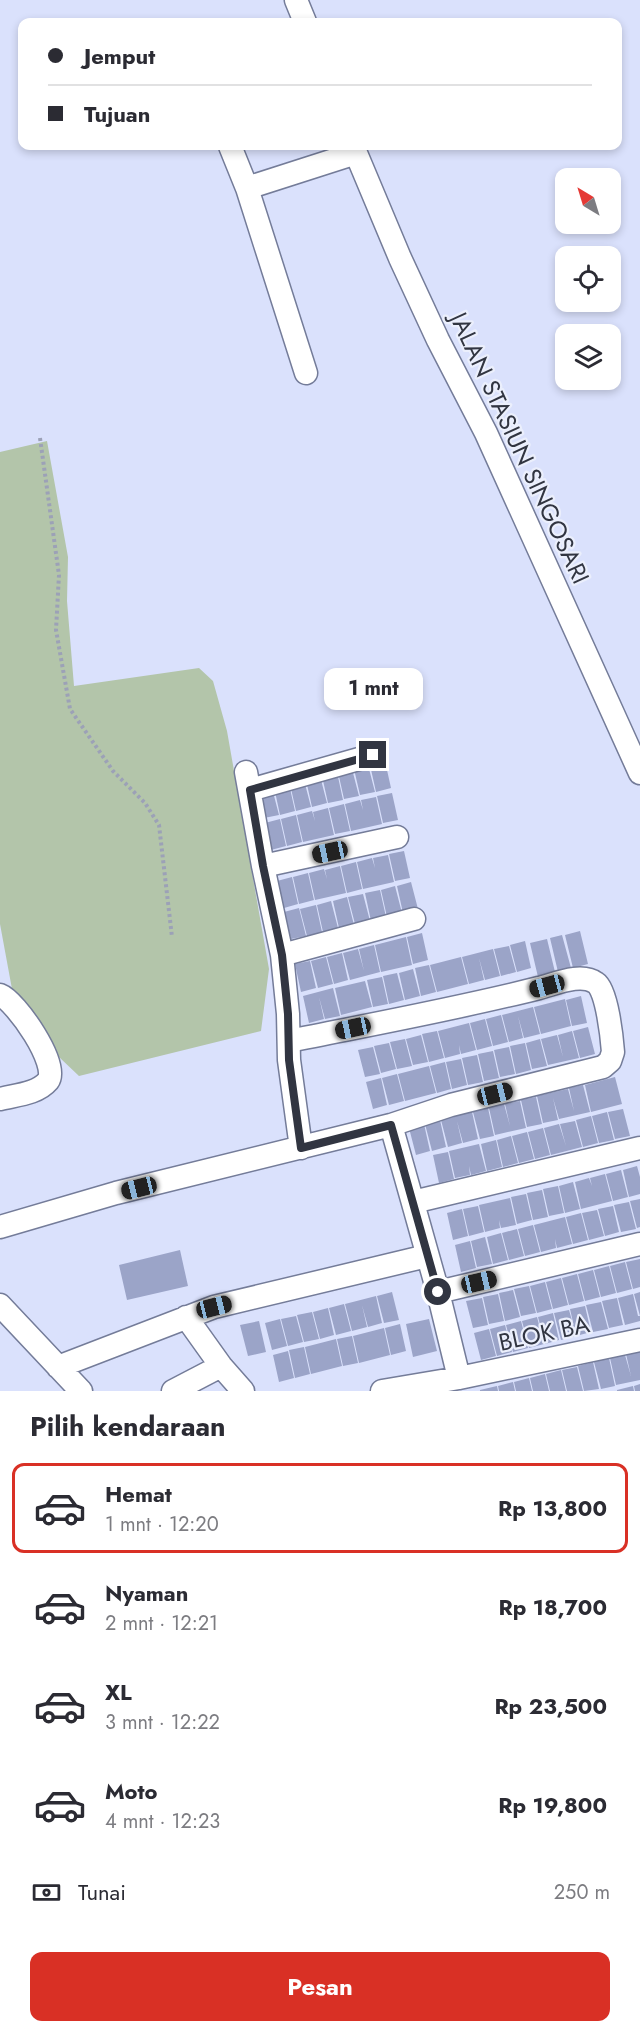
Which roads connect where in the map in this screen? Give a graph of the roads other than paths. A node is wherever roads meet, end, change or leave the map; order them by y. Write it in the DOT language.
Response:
graph roads {
  1 [pos="296,0"];
  2 [pos="303,18"];
  3 [pos="232,150"];
  4 [pos="351,150"];
  5 [pos="354,150"];
  6 [pos="247,188"];
  7 [pos="306,373"];
  8 [pos="373,755"];
  9 [pos="640,773"];
  10 [pos="397,837"];
  11 [pos="263,866"];
  12 [pos="414,920"];
  13 [pos="282,955"];
  14 [pos="0,995"];
  15 [pos="289,1041"];
  16 [pos="0,1099"];
  17 [pos="391,1125"];
  18 [pos="301,1148"];
  19 [pos="640,1148"];
  20 [pos="413,1202"];
  21 [pos="0,1227"];
  22 [pos="640,1244"];
  23 [pos="427,1256"];
  24 [pos="438,1292"];
  25 [pos="0,1305"];
  26 [pos="186,1317"];
  27 [pos="640,1340"];
  28 [pos="221,1366"];
  29 [pos="58,1367"];
  30 [pos="459,1378"];
  31 [pos="81,1391"];
  32 [pos="174,1391"];
  33 [pos="243,1391"];
  34 [pos="382,1391"];
  1 -- 2 [label="street"];
  3 -- 6 [label="street"];
  4 -- 6 [label="street"];
  5 -- 9 [label="street, JALAN STASIUN SINGOSARI"];
  6 -- 7 [label="street"];
  8 -- 11 [label="street"];
  10 -- 11 [label="street"];
  11 -- 13 [label="street"];
  12 -- 13 [label="street"];
  13 -- 15 [label="street"];
  14 -- 16 [label="street"];
  15 -- 17 [label="street"];
  15 -- 18 [label="street"];
  17 -- 18 [label="street"];
  17 -- 20 [label="street"];
  18 -- 21 [label="street"];
  19 -- 20 [label="street"];
  20 -- 23 [label="street"];
  22 -- 24 [label="street"];
  23 -- 24 [label="street"];
  23 -- 26 [label="street"];
  24 -- 30 [label="street"];
  25 -- 29 [label="street"];
  26 -- 28 [label="street"];
  26 -- 29 [label="street"];
  27 -- 30 [label="street, BLOK BA"];
  28 -- 32 [label="street"];
  28 -- 33 [label="street"];
  29 -- 31 [label="street"];
  30 -- 34 [label="street, BLOK BA"];
}
